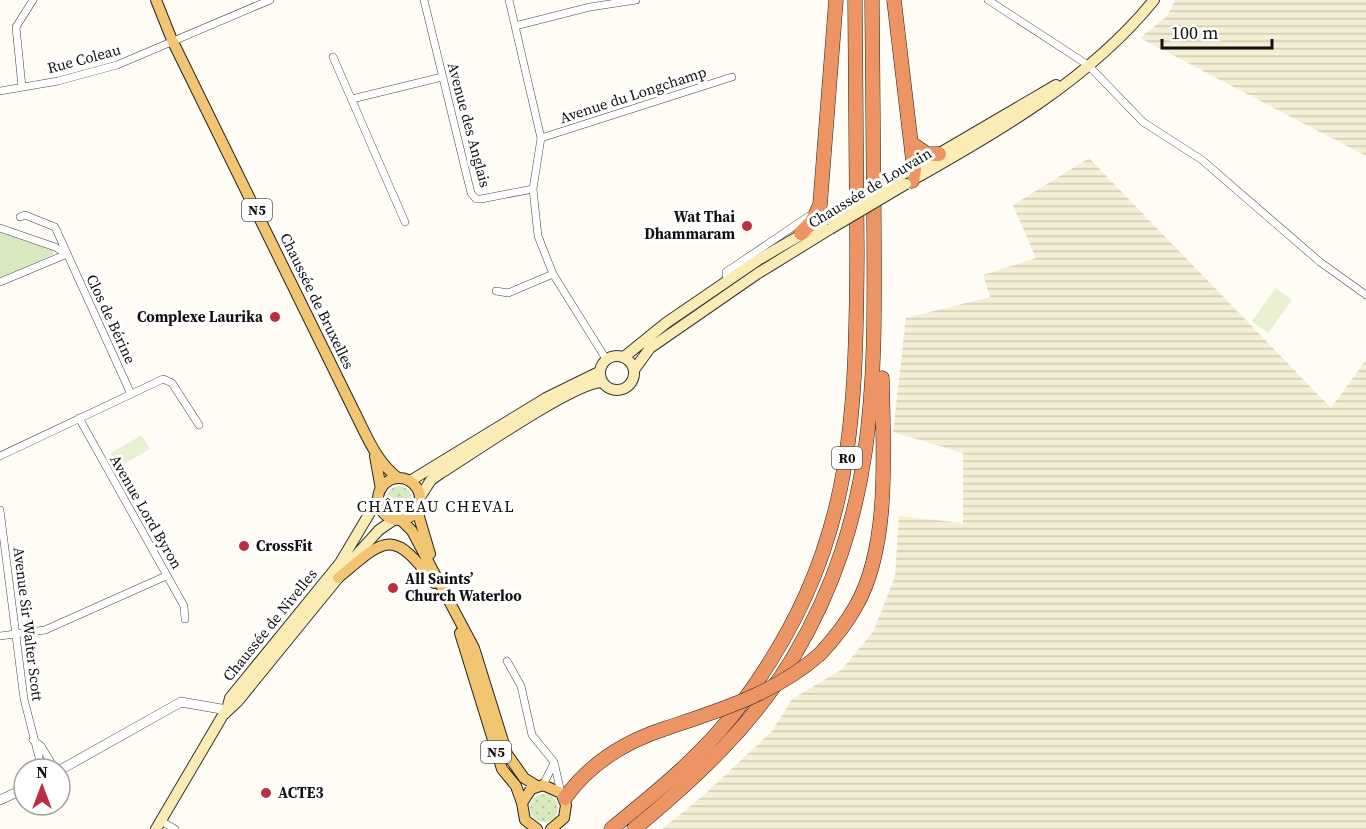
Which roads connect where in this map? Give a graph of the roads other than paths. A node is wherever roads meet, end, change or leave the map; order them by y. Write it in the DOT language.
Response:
graph roads {
  1 [pos="33,0"];
  2 [pos="156,0"];
  3 [pos="270,0"];
  4 [pos="424,0"];
  5 [pos="509,0"];
  6 [pos="636,0"];
  7 [pos="836,0"];
  8 [pos="855,0"];
  9 [pos="872,0"];
  10 [pos="894,0"];
  11 [pos="988,0"];
  12 [pos="1154,0"];
  13 [pos="515,26"];
  14 [pos="172,40"];
  15 [pos="333,57"];
  16 [pos="1088,65"];
  17 [pos="1077,73"];
  18 [pos="442,77"];
  19 [pos="732,77"];
  20 [pos="22,87"];
  21 [pos="0,91"];
  22 [pos="352,99"];
  23 [pos="541,138"];
  24 [pos="911,142"];
  25 [pos="939,154"];
  26 [pos="909,176"];
  27 [pos="533,189"];
  28 [pos="809,216"];
  29 [pos="20,217"];
  30 [pos="405,222"];
  31 [pos="829,224"];
  32 [pos="0,228"];
  33 [pos="801,233"];
  34 [pos="67,254"];
  35 [pos="757,255"];
  36 [pos="553,274"];
  37 [pos="757,274"];
  38 [pos="0,282"];
  39 [pos="496,291"];
  40 [pos="1366,295"];
  41 [pos="703,298"];
  42 [pos="677,329"];
  43 [pos="875,340"];
  44 [pos="624,357"];
  45 [pos="606,359"];
  46 [pos="634,370"];
  47 [pos="600,377"];
  48 [pos="131,394"];
  49 [pos="79,418"];
  50 [pos="199,425"];
  51 [pos="375,452"];
  52 [pos="0,456"];
  53 [pos="398,478"];
  54 [pos="410,481"];
  55 [pos="380,494"];
  56 [pos="420,497"];
  57 [pos="0,510"];
  58 [pos="417,510"];
  59 [pos="398,519"];
  60 [pos="433,569"];
  61 [pos="166,576"];
  62 [pos="338,578"];
  63 [pos="449,602"];
  64 [pos="455,615"];
  65 [pos="185,620"];
  66 [pos="16,634"];
  67 [pos="0,636"];
  68 [pos="507,661"];
  69 [pos="228,710"];
  70 [pos="33,740"];
  71 [pos="38,757"];
  72 [pos="47,757"];
  73 [pos="554,762"];
  74 [pos="72,763"];
  75 [pos="540,786"];
  76 [pos="563,796"];
  77 [pos="522,804"];
  78 [pos="159,825"];
  79 [pos="175,829"];
  80 [pos="535,829"];
  81 [pos="551,829"];
  82 [pos="611,829"];
  83 [pos="634,829"];
  1 -- 20 [label="street"];
  2 -- 14 [label="main road, Chaussée de Bruxelles / N5"];
  3 -- 14 [label="street, Rue Coleau"];
  4 -- 18 [label="street, Avenue des Anglais"];
  5 -- 13 [label="street"];
  6 -- 13 [label="street"];
  7 -- 33 [label="highway"];
  8 -- 82 [label="highway, R0"];
  9 -- 43 [label="highway, R0"];
  10 -- 24 [label="highway"];
  11 -- 16 [label="street"];
  12 -- 16 [label="main road, Chaussée de Louvain"];
  13 -- 23 [label="street"];
  14 -- 20 [label="street, Rue Coleau"];
  14 -- 51 [label="main road, Chaussée de Bruxelles / N5"];
  15 -- 22 [label="street"];
  16 -- 17 [label="main road, Chaussée de Louvain"];
  16 -- 40 [label="street"];
  17 -- 25 [label="main road, Chaussée de Louvain"];
  17 -- 26 [label="main road, Chaussée de Louvain"];
  18 -- 22 [label="street"];
  18 -- 27 [label="street, Avenue des Anglais"];
  19 -- 23 [label="street, Avenue du Longchamp"];
  20 -- 21 [label="street, Rue Coleau"];
  22 -- 30 [label="street"];
  23 -- 27 [label="street"];
  24 -- 25 [label="highway"];
  24 -- 26 [label="highway"];
  25 -- 26 [label="main road, Chaussée de Louvain"];
  26 -- 31 [label="main road, Chaussée de Louvain, bridge"];
  27 -- 36 [label="street"];
  28 -- 35 [label="street"];
  29 -- 34 [label="street, Clos de Bérine"];
  31 -- 33 [label="main road, Chaussée de Louvain"];
  31 -- 37 [label="main road, Chaussée de Louvain"];
  32 -- 34 [label="street"];
  33 -- 35 [label="main road, Chaussée de Louvain"];
  34 -- 38 [label="street"];
  34 -- 48 [label="street, Clos de Bérine"];
  35 -- 37 [label="street"];
  35 -- 41 [label="main road, Chaussée de Louvain"];
  36 -- 39 [label="street"];
  36 -- 45 [label="street"];
  37 -- 42 [label="main road, Chaussée de Louvain"];
  41 -- 42 [label="main road, Chaussée de Louvain"];
  41 -- 44 [label="main road, Chaussée de Louvain"];
  42 -- 46 [label="main road, Chaussée de Louvain"];
  43 -- 76 [label="highway, bridge"];
  43 -- 83 [label="highway, R0"];
  44 -- 45 [label="main road"];
  44 -- 46 [label="main road"];
  45 -- 47 [label="main road"];
  46 -- 47 [label="main road"];
  47 -- 54 [label="main road"];
  47 -- 56 [label="main road"];
  48 -- 49 [label="street"];
  48 -- 50 [label="street"];
  49 -- 52 [label="street"];
  49 -- 61 [label="street, Avenue Lord Byron"];
  51 -- 53 [label="main road, N5"];
  51 -- 55 [label="main road, N5"];
  53 -- 54 [label="main road"];
  53 -- 55 [label="main road"];
  54 -- 56 [label="main road"];
  55 -- 59 [label="main road, N5"];
  55 -- 69 [label="main road, Chaussée de Nivelles"];
  56 -- 58 [label="main road, N5"];
  57 -- 66 [label="street, Avenue Sir Walter Scott"];
  58 -- 59 [label="main road"];
  58 -- 60 [label="main road, N5"];
  59 -- 60 [label="main road, N5"];
  59 -- 62 [label="main road, Chaussée de Nivelles"];
  60 -- 63 [label="main road, N5"];
  61 -- 65 [label="street, Avenue Lord Byron"];
  61 -- 66 [label="street"];
  62 -- 63 [label="main road"];
  62 -- 69 [label="main road, Chaussée de Nivelles"];
  63 -- 64 [label="main road, N5"];
  64 -- 75 [label="main road, N5"];
  64 -- 77 [label="main road, N5"];
  66 -- 67 [label="street"];
  66 -- 70 [label="street, Avenue Sir Walter Scott"];
  68 -- 73 [label="street"];
  69 -- 74 [label="street"];
  69 -- 78 [label="main road, Chaussée de Nivelles"];
  70 -- 71 [label="street, Avenue Sir Walter Scott"];
  70 -- 72 [label="street, Avenue Sir Walter Scott"];
  73 -- 75 [label="street"];
  73 -- 76 [label="street"];
  75 -- 76 [label="main road, N5"];
  75 -- 77 [label="main road"];
  76 -- 81 [label="main road"];
  77 -- 80 [label="main road, N5"];
  78 -- 79 [label="street"];
}
